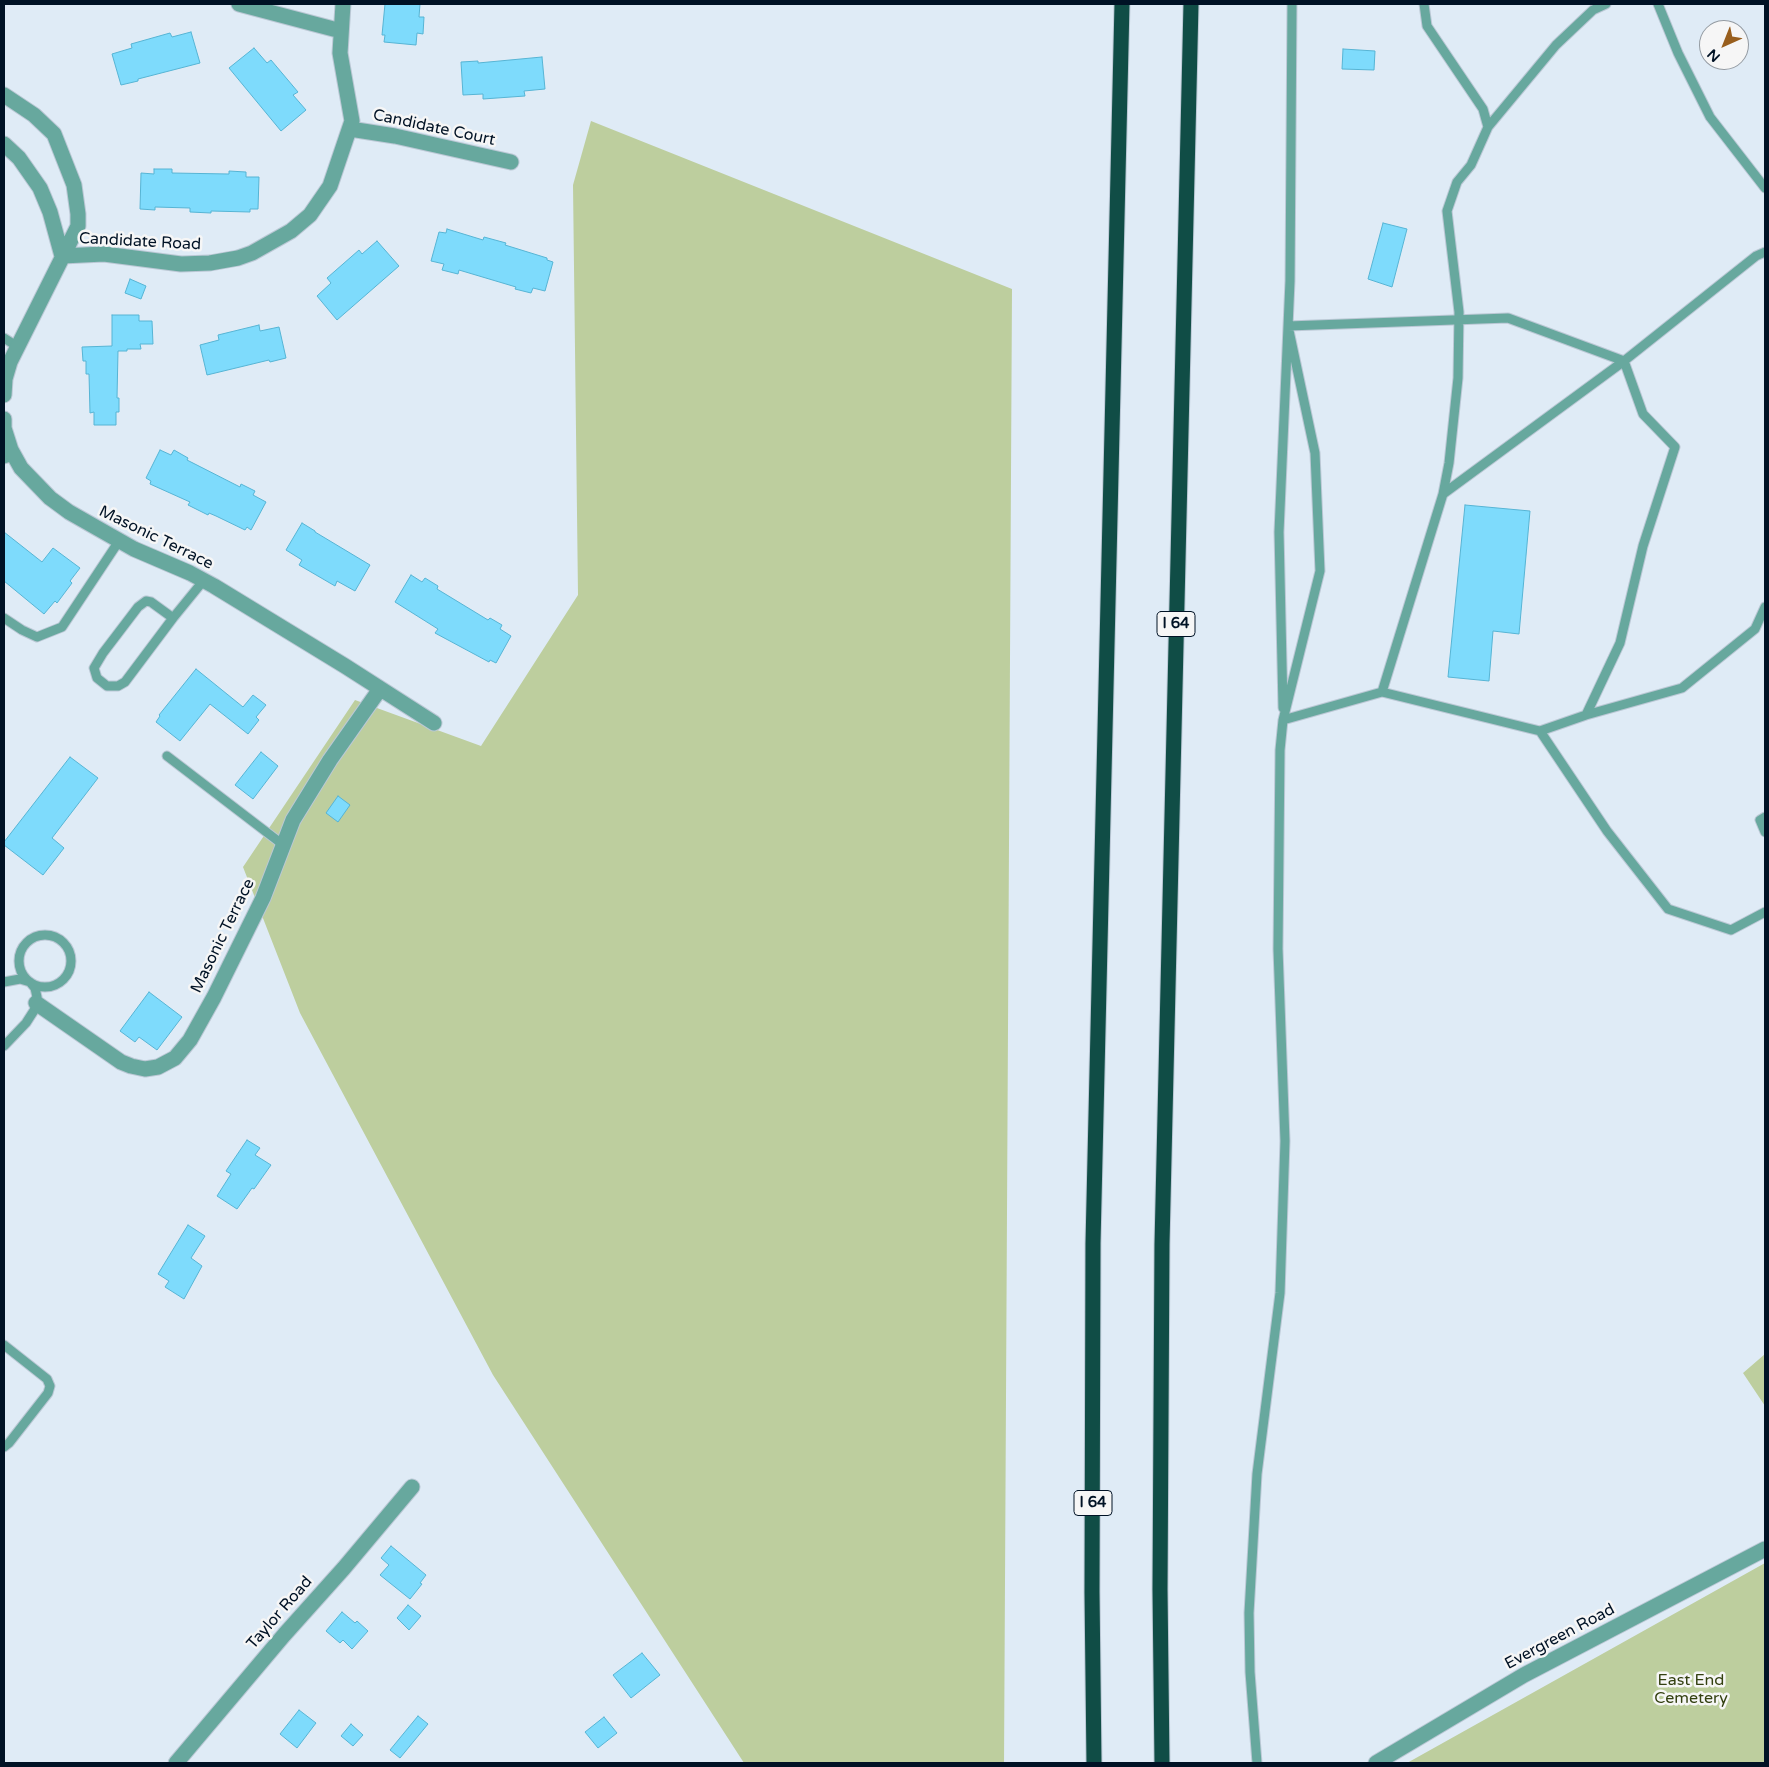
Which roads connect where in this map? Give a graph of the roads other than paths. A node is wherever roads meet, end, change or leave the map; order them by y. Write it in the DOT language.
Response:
graph roads {
  1 [pos="239,4"];
  2 [pos="343,4"];
  3 [pos="1122,4"];
  4 [pos="1191,4"];
  5 [pos="1292,4"];
  6 [pos="1424,4"];
  7 [pos="1606,4"];
  8 [pos="1658,4"];
  9 [pos="341,31"];
  10 [pos="4,95"];
  11 [pos="1488,127"];
  12 [pos="350,129"];
  13 [pos="4,144"];
  14 [pos="511,162"];
  15 [pos="1765,188"];
  16 [pos="1765,252"];
  17 [pos="62,256"];
  18 [pos="1458,320"];
  19 [pos="1288,326"];
  20 [pos="4,338"];
  21 [pos="18,347"];
  22 [pos="1624,361"];
  23 [pos="4,395"];
  24 [pos="4,419"];
  25 [pos="9,458"];
  26 [pos="1443,494"];
  27 [pos="119,541"];
  28 [pos="204,580"];
  29 [pos="1765,607"];
  30 [pos="4,618"];
  31 [pos="173,618"];
  32 [pos="380,689"];
  33 [pos="1382,692"];
  34 [pos="1586,715"];
  35 [pos="1283,720"];
  36 [pos="434,723"];
  37 [pos="1540,731"];
  38 [pos="167,756"];
  39 [pos="1765,817"];
  40 [pos="1765,832"];
  41 [pos="282,844"];
  42 [pos="1765,912"];
  43 [pos="4,982"];
  44 [pos="30,982"];
  45 [pos="36,1003"];
  46 [pos="4,1046"];
  47 [pos="4,1344"];
  48 [pos="4,1447"];
  49 [pos="412,1487"];
  50 [pos="1765,1549"];
  51 [pos="176,1763"];
  52 [pos="1094,1763"];
  53 [pos="1162,1763"];
  54 [pos="1257,1763"];
  55 [pos="1376,1763"];
  1 -- 9 [label="street"];
  2 -- 9 [label="street, Candidate Road"];
  3 -- 52 [label="highway, I 64"];
  4 -- 53 [label="highway, I 64"];
  5 -- 19 [label="lane"];
  6 -- 11 [label="lane"];
  7 -- 11 [label="lane"];
  8 -- 15 [label="lane"];
  9 -- 12 [label="street, Candidate Road"];
  10 -- 17 [label="street"];
  11 -- 18 [label="lane"];
  12 -- 14 [label="street, Candidate Court"];
  12 -- 17 [label="street, Candidate Road"];
  13 -- 17 [label="street"];
  16 -- 22 [label="lane"];
  17 -- 21 [label="street"];
  18 -- 19 [label="lane"];
  18 -- 22 [label="lane"];
  18 -- 26 [label="lane"];
  19 -- 35 [label="lane"];
  19 -- 35 [label="lane"];
  20 -- 21 [label="lane"];
  21 -- 23 [label="street"];
  22 -- 26 [label="lane"];
  22 -- 34 [label="lane"];
  24 -- 25 [label="street, Masonic Terrace"];
  25 -- 27 [label="street, Masonic Terrace"];
  26 -- 33 [label="lane"];
  27 -- 28 [label="street, Masonic Terrace"];
  27 -- 30 [label="lane"];
  28 -- 31 [label="lane"];
  28 -- 32 [label="street, Masonic Terrace"];
  29 -- 34 [label="lane"];
  31 -- 31 [label="lane"];
  32 -- 36 [label="street, Masonic Terrace"];
  32 -- 41 [label="street, Masonic Terrace"];
  33 -- 35 [label="lane"];
  33 -- 37 [label="lane"];
  34 -- 37 [label="lane"];
  35 -- 54 [label="lane"];
  37 -- 42 [label="lane"];
  38 -- 41 [label="lane"];
  39 -- 40 [label="lane"];
  41 -- 45 [label="street, Masonic Terrace"];
  43 -- 44 [label="lane"];
  44 -- 44 [label="lane"];
  44 -- 45 [label="lane"];
  45 -- 46 [label="lane"];
  47 -- 48 [label="lane"];
  49 -- 51 [label="street, Taylor Road"];
  50 -- 55 [label="street, Evergreen Road"];
}
